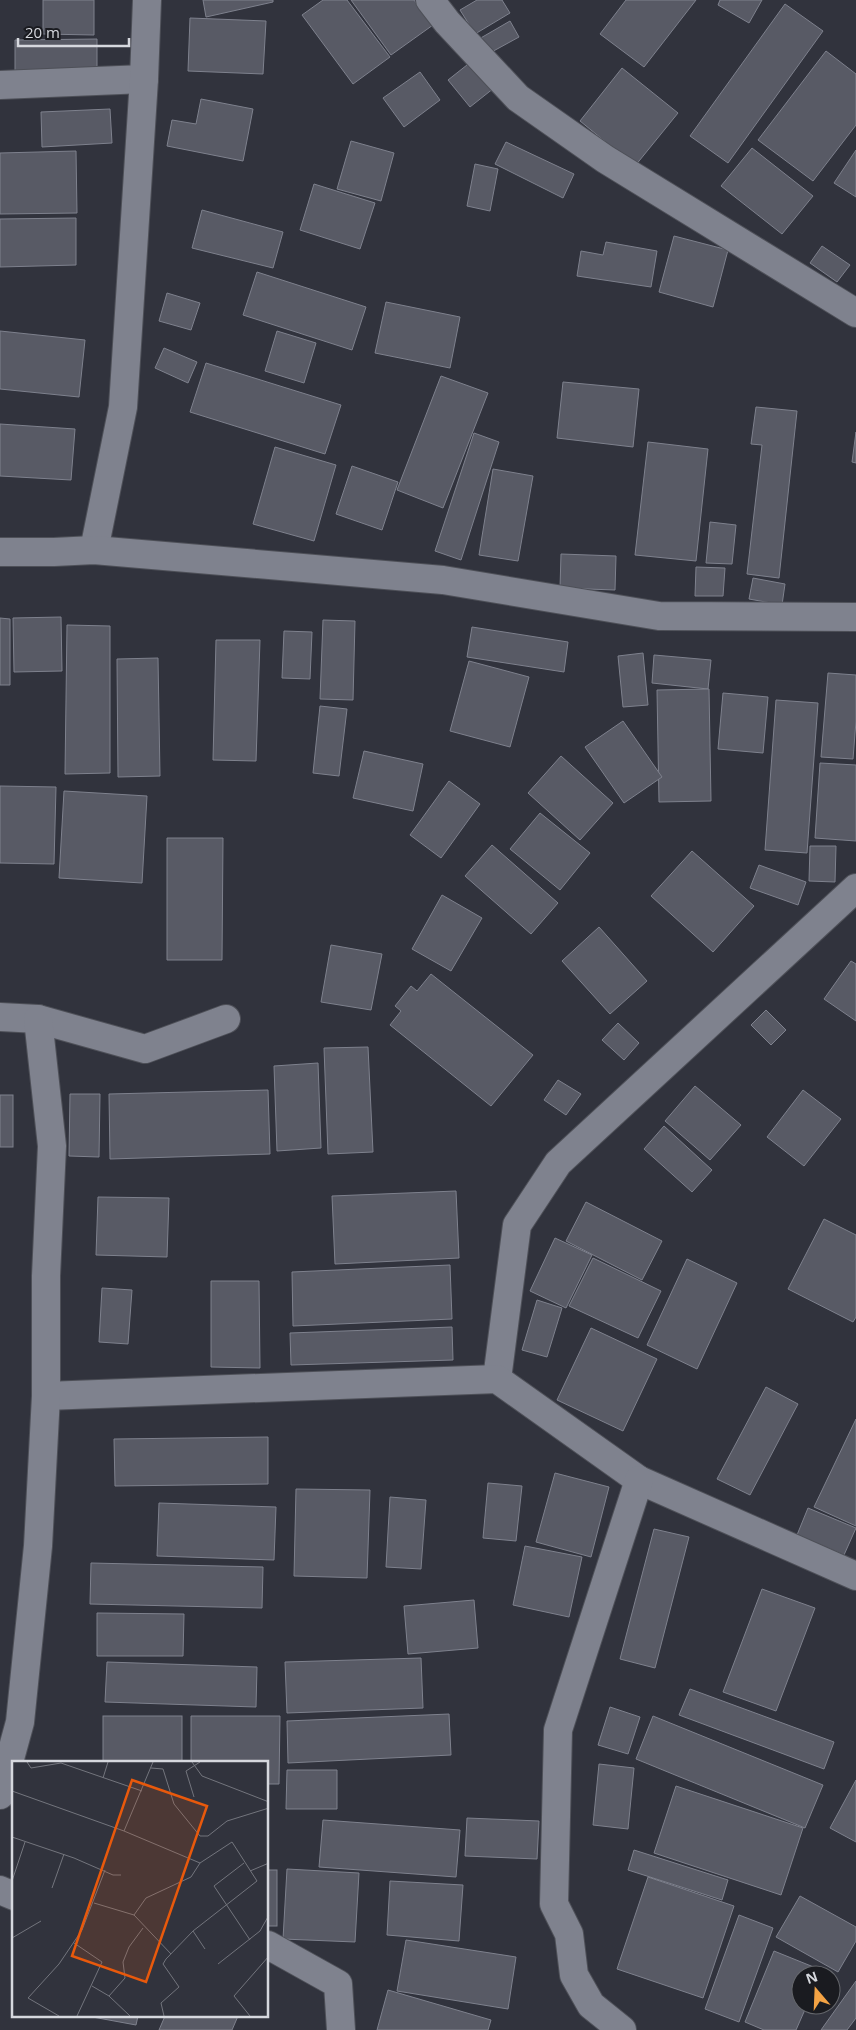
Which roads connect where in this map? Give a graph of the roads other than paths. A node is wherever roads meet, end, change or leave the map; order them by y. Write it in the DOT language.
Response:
graph roads {
  1 [pos="147,0"];
  2 [pos="430,0"];
  3 [pos="144,79"];
  4 [pos="0,85"];
  5 [pos="856,313"];
  6 [pos="94,550"];
  7 [pos="0,552"];
  8 [pos="856,617"];
  9 [pos="856,888"];
  10 [pos="0,1016"];
  11 [pos="38,1019"];
  12 [pos="226,1019"];
  13 [pos="496,1379"];
  14 [pos="46,1396"];
  15 [pos="639,1480"];
  16 [pos="856,1576"];
  17 [pos="0,1795"];
  18 [pos="0,1890"];
  19 [pos="12,1895"];
  20 [pos="269,1946"];
  21 [pos="341,2030"];
  22 [pos="622,2030"];
  1 -- 3 [label="street"];
  2 -- 5 [label="street"];
  3 -- 4 [label="street"];
  3 -- 6 [label="street"];
  6 -- 7 [label="street"];
  6 -- 8 [label="street"];
  9 -- 13 [label="street"];
  10 -- 11 [label="street"];
  11 -- 12 [label="street"];
  11 -- 14 [label="street"];
  13 -- 14 [label="street"];
  13 -- 15 [label="street"];
  14 -- 17 [label="street"];
  15 -- 16 [label="street"];
  15 -- 22 [label="street"];
  18 -- 19 [label="street"];
  20 -- 21 [label="street"];
}
